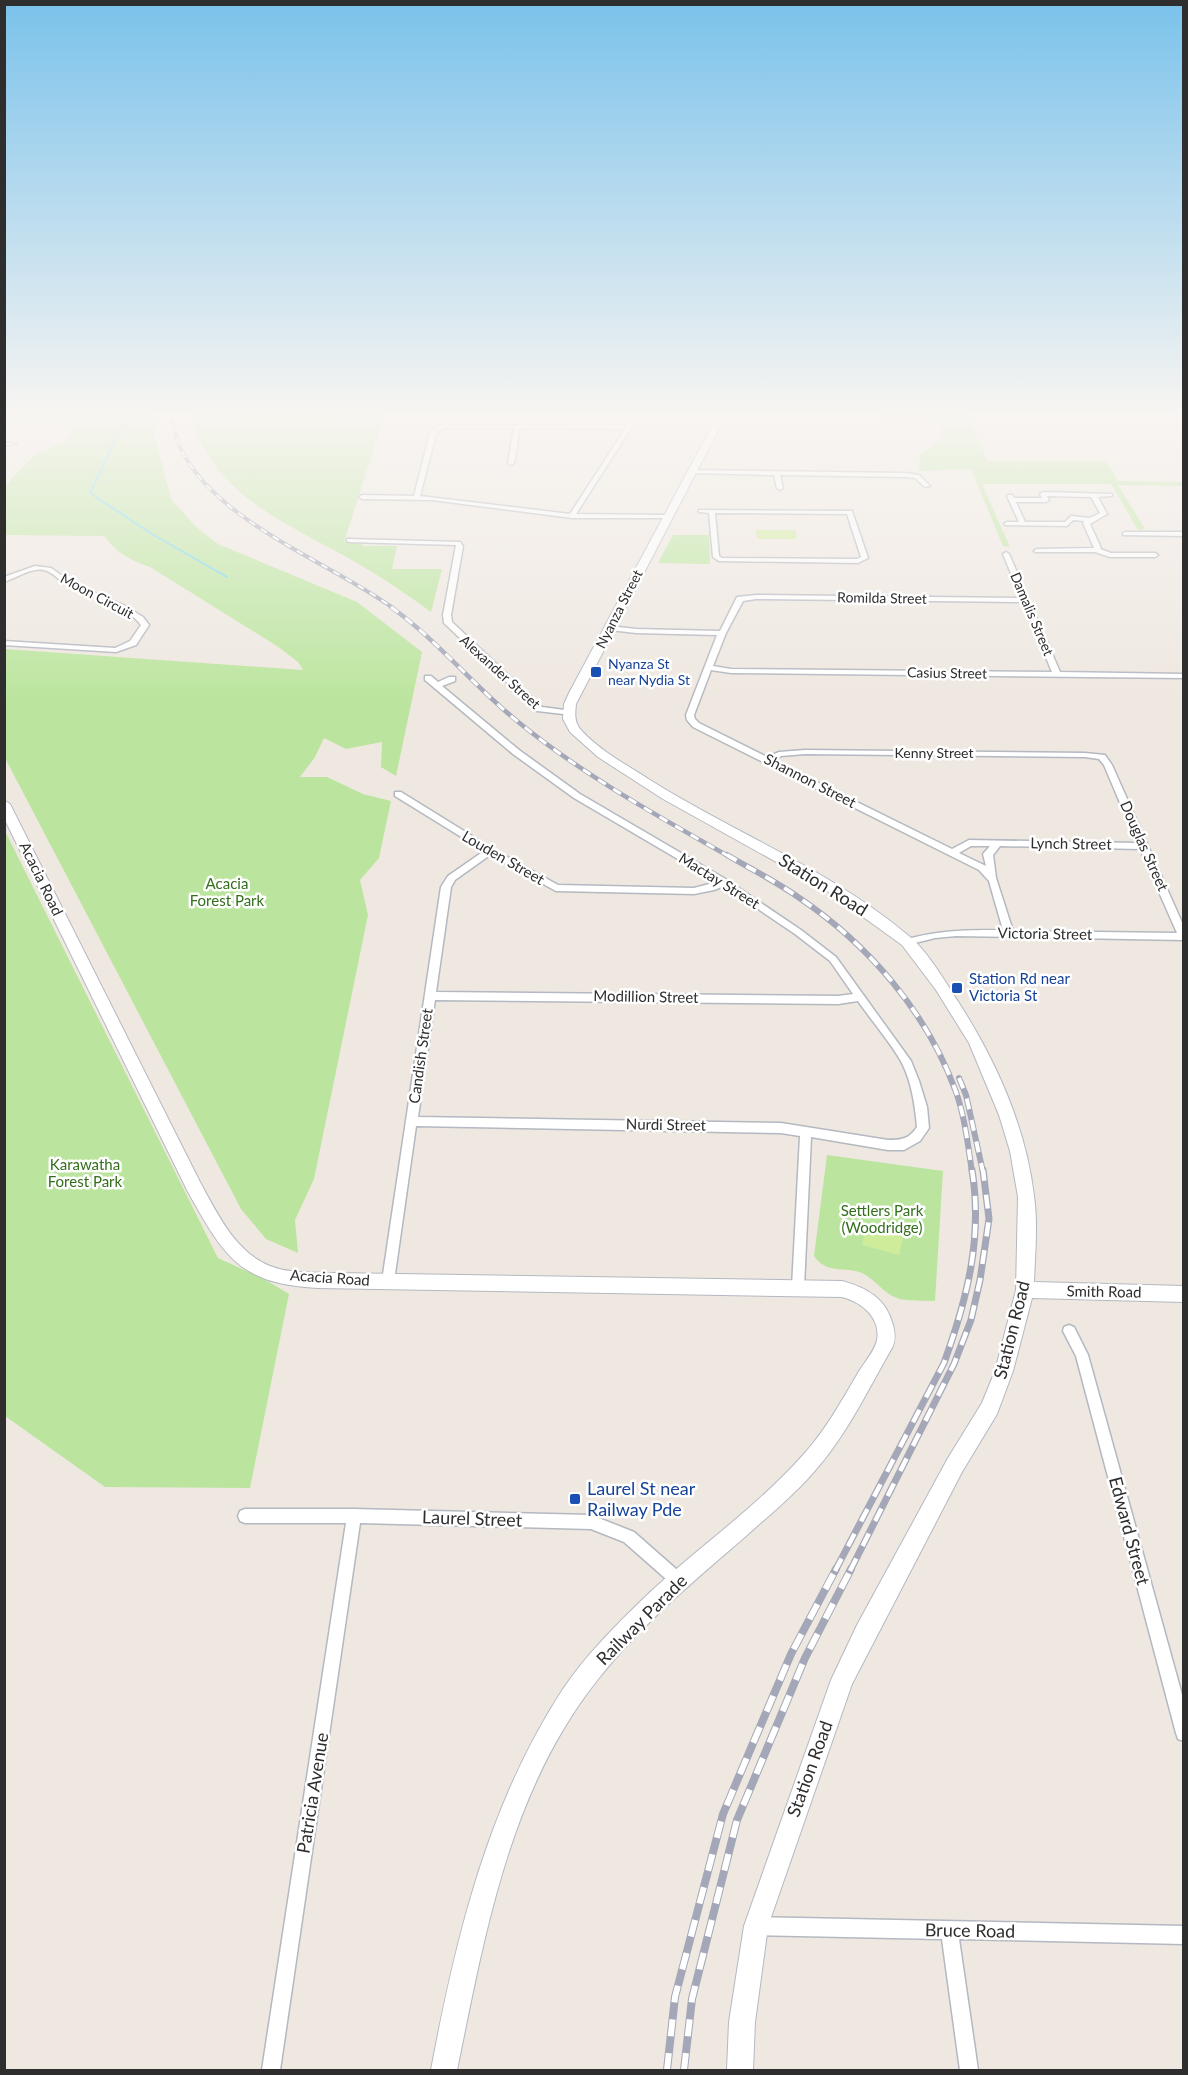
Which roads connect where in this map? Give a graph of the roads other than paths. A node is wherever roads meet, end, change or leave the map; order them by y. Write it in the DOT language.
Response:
graph roads {
  1 [pos="505,508"];
  2 [pos="577,508"];
  3 [pos="673,508"];
  4 [pos="1016,508"];
  5 [pos="1101,508"];
  6 [pos="701,511"];
  7 [pos="712,511"];
  8 [pos="572,516"];
  9 [pos="668,517"];
  10 [pos="1089,520"];
  11 [pos="1007,524"];
  12 [pos="1023,524"];
  13 [pos="1125,534"];
  14 [pos="1184,534"];
  15 [pos="349,540"];
  16 [pos="1096,550"];
  17 [pos="1037,551"];
  18 [pos="1006,554"];
  19 [pos="1155,555"];
  20 [pos="4,580"];
  21 [pos="740,599"];
  22 [pos="1025,600"];
  23 [pos="610,628"];
  24 [pos="722,633"];
  25 [pos="4,643"];
  26 [pos="710,669"];
  27 [pos="1057,674"];
  28 [pos="1184,676"];
  29 [pos="428,678"];
  30 [pos="452,680"];
  31 [pos="436,685"];
  32 [pos="569,713"];
  33 [pos="1102,757"];
  34 [pos="769,760"];
  35 [pos="398,794"];
  36 [pos="4,804"];
  37 [pos="926,839"];
  38 [pos="970,843"];
  39 [pos="996,843"];
  40 [pos="1143,846"];
  41 [pos="489,851"];
  42 [pos="952,852"];
  43 [pos="962,857"];
  44 [pos="993,880"];
  45 [pos="724,882"];
  46 [pos="1009,933"];
  47 [pos="1183,937"];
  48 [pos="907,942"];
  49 [pos="430,996"];
  50 [pos="861,997"];
  51 [pos="412,1121"];
  52 [pos="806,1133"];
  53 [pos="916,1138"];
  54 [pos="388,1281"];
  55 [pos="798,1287"];
  56 [pos="1025,1290"];
  57 [pos="1184,1294"];
  58 [pos="885,1321"];
  59 [pos="1069,1331"];
  60 [pos="245,1516"];
  61 [pos="354,1516"];
  62 [pos="679,1581"];
  63 [pos="1184,1733"];
  64 [pos="756,1926"];
  65 [pos="949,1930"];
  66 [pos="1184,1935"];
  67 [pos="271,2070"];
  68 [pos="444,2070"];
  69 [pos="740,2070"];
  70 [pos="969,2070"];
  1 -- 8 [label="street"];
  2 -- 8 [label="street"];
  3 -- 9 [label="street, Nyanza Street"];
  4 -- 12 [label="street"];
  5 -- 10 [label="street"];
  6 -- 7 [label="street"];
  7 -- 7 [label="street"];
  8 -- 9 [label="street"];
  9 -- 23 [label="street, Nyanza Street"];
  10 -- 12 [label="street"];
  10 -- 16 [label="street"];
  11 -- 12 [label="street"];
  13 -- 14 [label="street"];
  15 -- 32 [label="street, Alexander Street"];
  16 -- 17 [label="street"];
  16 -- 19 [label="street"];
  18 -- 22 [label="street, Damalis Street"];
  20 -- 25 [label="street, Moon Circuit"];
  21 -- 22 [label="street, Romilda Street"];
  21 -- 24 [label="street, Shannon Street"];
  22 -- 27 [label="street, Damalis Street"];
  23 -- 24 [label="street"];
  23 -- 32 [label="street, Nyanza Street"];
  24 -- 26 [label="street, Shannon Street"];
  26 -- 27 [label="street, Casius Street"];
  26 -- 34 [label="street, Shannon Street"];
  27 -- 28 [label="street, Casius Street"];
  29 -- 31 [label="street, Mactay Street"];
  30 -- 31 [label="street"];
  31 -- 45 [label="street, Mactay Street"];
  32 -- 48 [label="street, Station Road"];
  33 -- 34 [label="street, Kenny Street"];
  33 -- 40 [label="street, Douglas Street"];
  34 -- 37 [label="street, Shannon Street"];
  35 -- 41 [label="street, Louden Street"];
  36 -- 54 [label="street, Acacia Road"];
  37 -- 38 [label="street, Lynch Street"];
  37 -- 42 [label="street, Shannon Street"];
  38 -- 39 [label="street, Lynch Street"];
  38 -- 42 [label="street, Lynch Street"];
  39 -- 40 [label="street, Lynch Street"];
  39 -- 43 [label="street, Lynch Street"];
  39 -- 44 [label="street"];
  40 -- 47 [label="street, Douglas Street"];
  41 -- 45 [label="street, Louden Street"];
  41 -- 49 [label="street, Candish Street"];
  42 -- 43 [label="street, Shannon Street"];
  43 -- 44 [label="street, Shannon Street"];
  44 -- 46 [label="street"];
  45 -- 50 [label="street, Mactay Street"];
  46 -- 47 [label="street, Victoria Street"];
  46 -- 48 [label="street, Victoria Street"];
  48 -- 56 [label="street, Station Road"];
  49 -- 50 [label="street, Modillion Street"];
  49 -- 51 [label="street, Candish Street"];
  50 -- 53 [label="street, Mactay Street"];
  51 -- 52 [label="street, Nurdi Street"];
  51 -- 54 [label="street, Candish Street"];
  52 -- 53 [label="street, Nurdi Street"];
  52 -- 55 [label="street"];
  54 -- 55 [label="street, Acacia Road"];
  55 -- 58 [label="street, Acacia Road"];
  56 -- 57 [label="street, Smith Road"];
  56 -- 64 [label="street, Station Road"];
  58 -- 62 [label="street, Railway Parade"];
  59 -- 63 [label="street, Edward Street"];
  60 -- 61 [label="street, Laurel Street"];
  61 -- 62 [label="street, Laurel Street"];
  61 -- 67 [label="street, Patricia Avenue"];
  62 -- 68 [label="street, Railway Parade"];
  64 -- 65 [label="street, Bruce Road"];
  64 -- 69 [label="street, Station Road"];
  65 -- 66 [label="street, Bruce Road"];
  65 -- 70 [label="street"];
}
